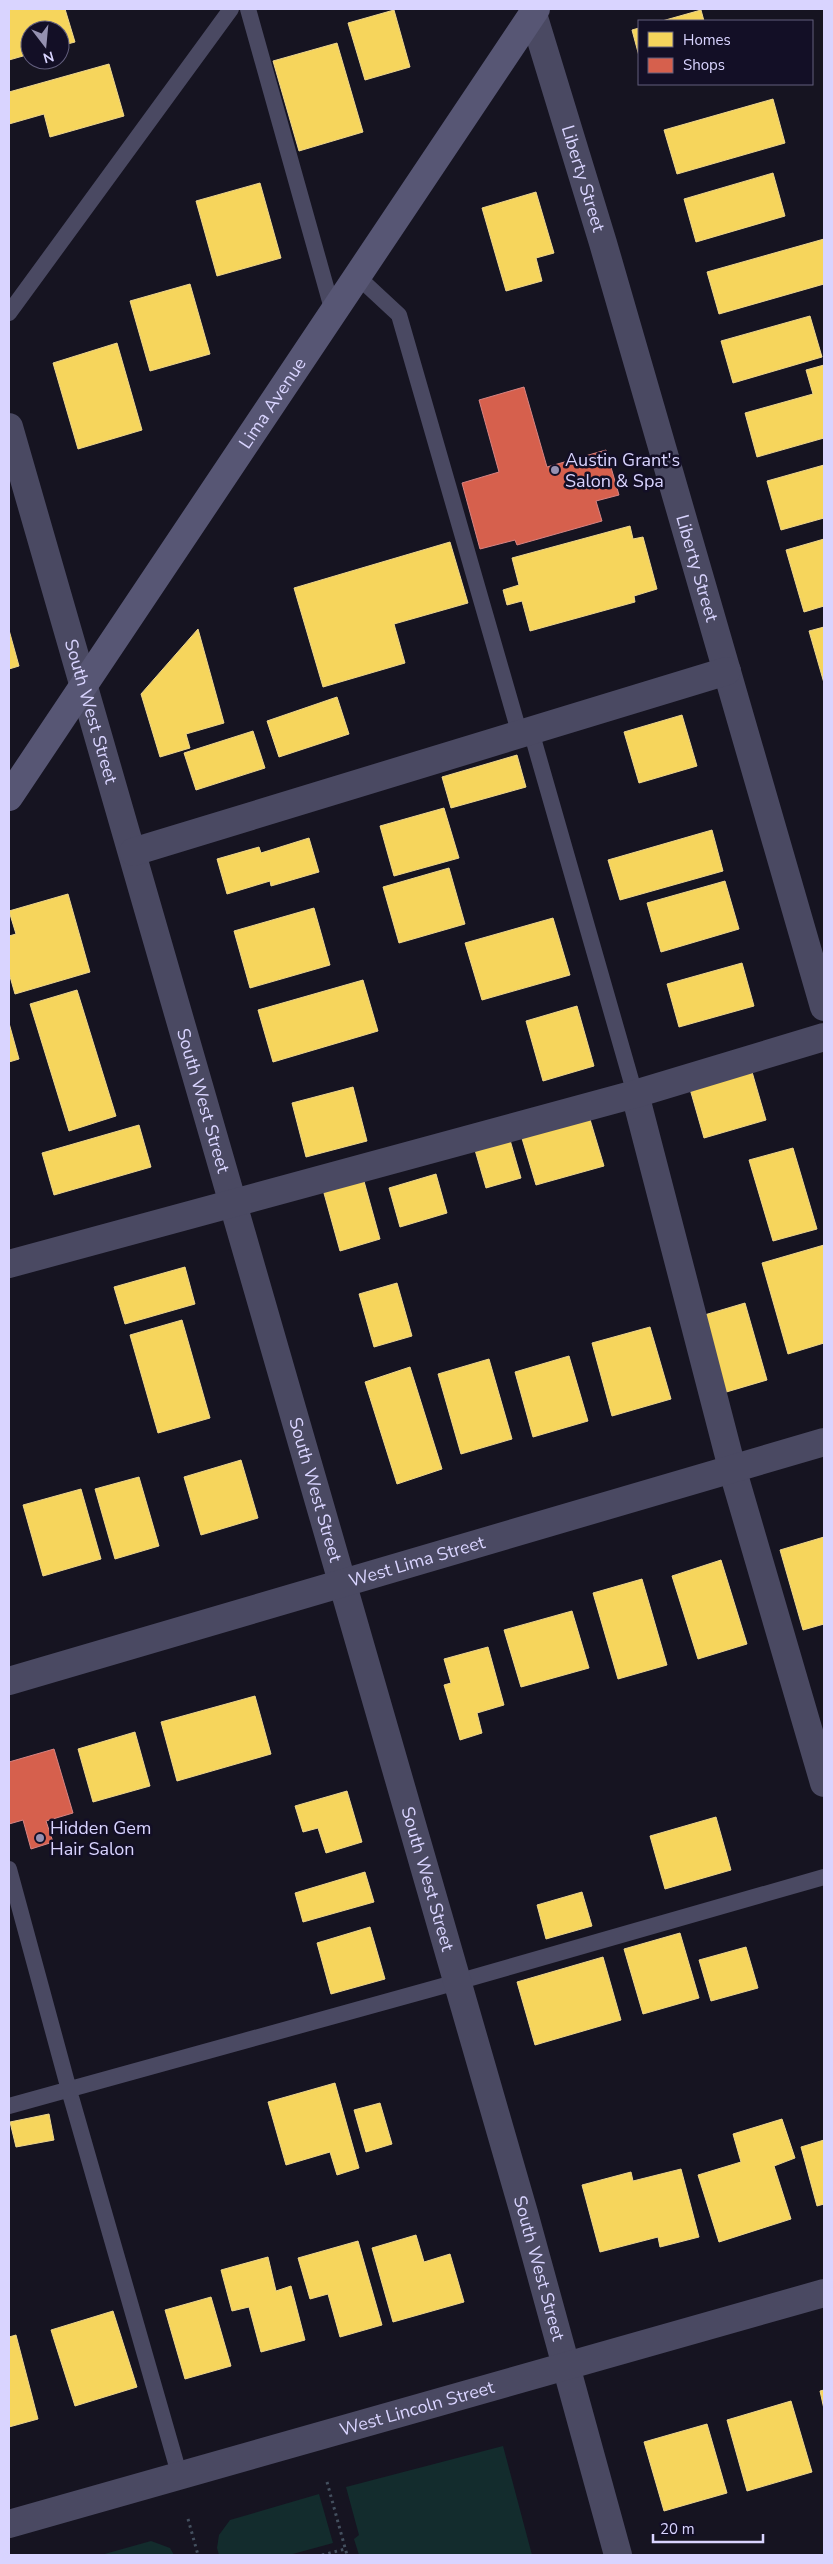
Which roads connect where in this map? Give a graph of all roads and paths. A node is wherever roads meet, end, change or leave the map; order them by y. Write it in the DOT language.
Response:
graph roads {
  1 [pos="231,9"];
  2 [pos="248,9"];
  3 [pos="535,11"];
  4 [pos="357,276"];
  5 [pos="333,312"];
  6 [pos="9,313"];
  7 [pos="9,427"];
  8 [pos="727,671"];
  9 [pos="84,683"];
  10 [pos="525,733"];
  11 [pos="9,797"];
  12 [pos="132,852"];
  13 [pos="824,1007"];
  14 [pos="824,1037"];
  15 [pos="635,1094"];
  16 [pos="232,1204"];
  17 [pos="9,1264"];
  18 [pos="824,1442"];
  19 [pos="732,1468"];
  20 [pos="341,1584"];
  21 [pos="9,1681"];
  22 [pos="824,1783"];
  23 [pos="9,1869"];
  24 [pos="824,1877"];
  25 [pos="456,1982"];
  26 [pos="69,2090"];
  27 [pos="9,2106"];
  28 [pos="824,2293"];
  29 [pos="566,2367"];
  30 [pos="180,2477"];
  31 [pos="326,2482"];
  32 [pos="188,2519"];
  33 [pos="9,2524"];
  34 [pos="345,2549"];
  35 [pos="198,2555"];
  36 [pos="322,2555"];
  37 [pos="347,2555"];
  38 [pos="618,2555"];
  1 -- 6 [label="lane"];
  2 -- 5 [label="lane"];
  3 -- 4 [label="main road, Lima Avenue"];
  3 -- 8 [label="street, Liberty Street"];
  4 -- 5 [label="main road, Lima Avenue"];
  4 -- 10 [label="lane"];
  5 -- 9 [label="main road, Lima Avenue"];
  7 -- 9 [label="street, South West Street"];
  8 -- 10 [label="street"];
  8 -- 13 [label="street, Liberty Street"];
  9 -- 11 [label="main road, Lima Avenue"];
  9 -- 12 [label="street, South West Street"];
  10 -- 12 [label="street"];
  10 -- 15 [label="lane"];
  12 -- 16 [label="street, South West Street"];
  14 -- 15 [label="street"];
  15 -- 16 [label="street"];
  15 -- 19 [label="street"];
  16 -- 17 [label="street"];
  16 -- 20 [label="street, South West Street"];
  18 -- 19 [label="street, West Lima Street"];
  19 -- 20 [label="street, West Lima Street"];
  19 -- 22 [label="street"];
  20 -- 21 [label="street, West Lima Street"];
  20 -- 25 [label="street, South West Street"];
  23 -- 26 [label="lane"];
  24 -- 25 [label="lane"];
  25 -- 26 [label="lane"];
  25 -- 29 [label="street, South West Street"];
  26 -- 27 [label="lane"];
  26 -- 30 [label="lane"];
  28 -- 29 [label="street, West Lincoln Street"];
  29 -- 30 [label="street, West Lincoln Street"];
  29 -- 38 [label="street, South West Street"];
  30 -- 33 [label="street, West Lincoln Street"];
  31 -- 34 [label="path"];
  32 -- 35 [label="path"];
  34 -- 36 [label="path"];
  34 -- 37 [label="path"];
}
